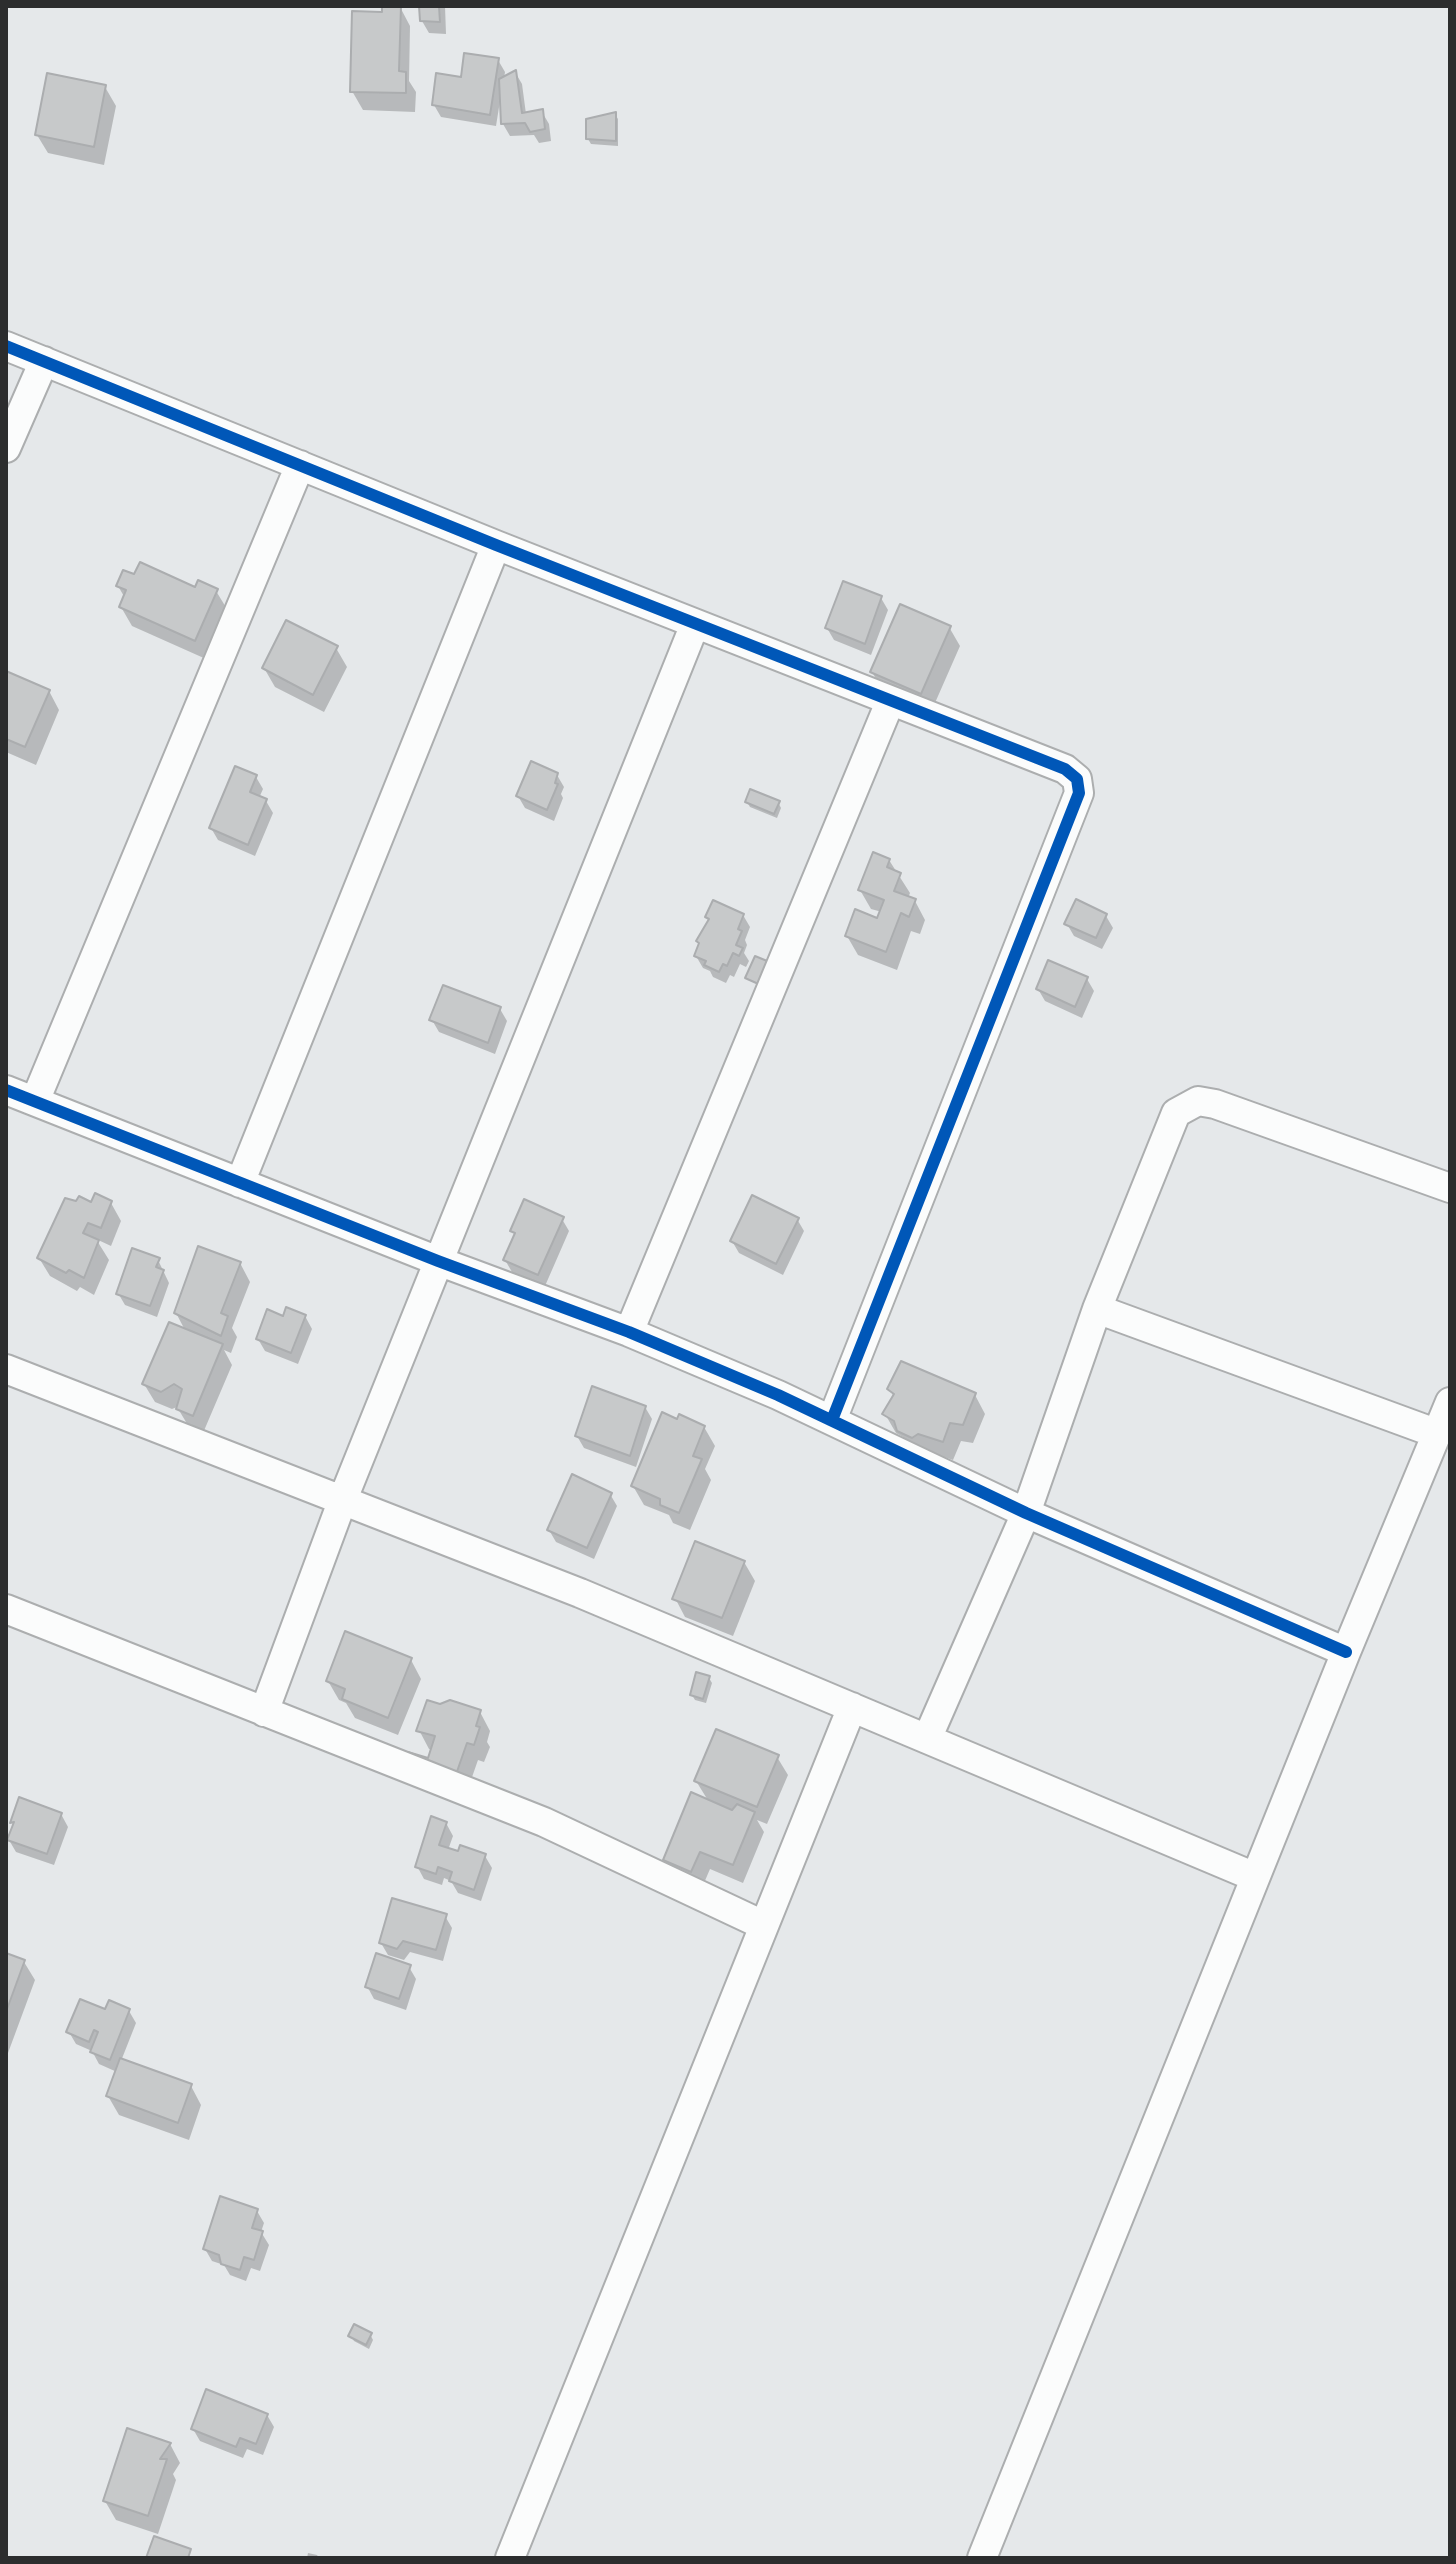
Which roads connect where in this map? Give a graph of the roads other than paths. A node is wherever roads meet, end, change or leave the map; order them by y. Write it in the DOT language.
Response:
graph roads {
  1 [pos="6,346"];
  2 [pos="44,361"];
  3 [pos="6,448"];
  4 [pos="300,465"];
  5 [pos="496,545"];
  6 [pos="695,624"];
  7 [pos="890,702"];
  8 [pos="6,1090"];
  9 [pos="35,1101"];
  10 [pos="240,1183"];
  11 [pos="1450,1188"];
  12 [pos="438,1261"];
  13 [pos="1097,1309"];
  14 [pos="629,1332"];
  15 [pos="6,1369"];
  16 [pos="1450,1402"];
  17 [pos="832,1420"];
  18 [pos="1438,1434"];
  19 [pos="343,1499"];
  20 [pos="1026,1513"];
  21 [pos="6,1609"];
  22 [pos="1346,1652"];
  23 [pos="852,1707"];
  24 [pos="264,1712"];
  25 [pos="927,1739"];
  26 [pos="1255,1877"];
  27 [pos="763,1925"];
  28 [pos="510,2558"];
  29 [pos="982,2558"];
  1 -- 2 [label="street"];
  2 -- 3 [label="street"];
  2 -- 4 [label="street"];
  4 -- 5 [label="street"];
  4 -- 9 [label="street"];
  5 -- 6 [label="street"];
  5 -- 10 [label="street"];
  6 -- 7 [label="street"];
  6 -- 12 [label="street"];
  7 -- 14 [label="street"];
  7 -- 17 [label="street"];
  8 -- 9 [label="street"];
  9 -- 10 [label="street"];
  10 -- 12 [label="street"];
  11 -- 13 [label="street"];
  12 -- 14 [label="street"];
  12 -- 19 [label="street"];
  13 -- 18 [label="street"];
  13 -- 20 [label="street"];
  14 -- 17 [label="street"];
  15 -- 19 [label="street"];
  16 -- 18 [label="street"];
  17 -- 20 [label="street"];
  18 -- 22 [label="street"];
  19 -- 23 [label="street"];
  19 -- 24 [label="street"];
  20 -- 22 [label="street"];
  20 -- 25 [label="street"];
  21 -- 24 [label="street"];
  22 -- 26 [label="street"];
  23 -- 25 [label="street"];
  23 -- 27 [label="street"];
  24 -- 27 [label="street"];
  25 -- 26 [label="street"];
  26 -- 29 [label="street"];
  27 -- 28 [label="street"];
}
